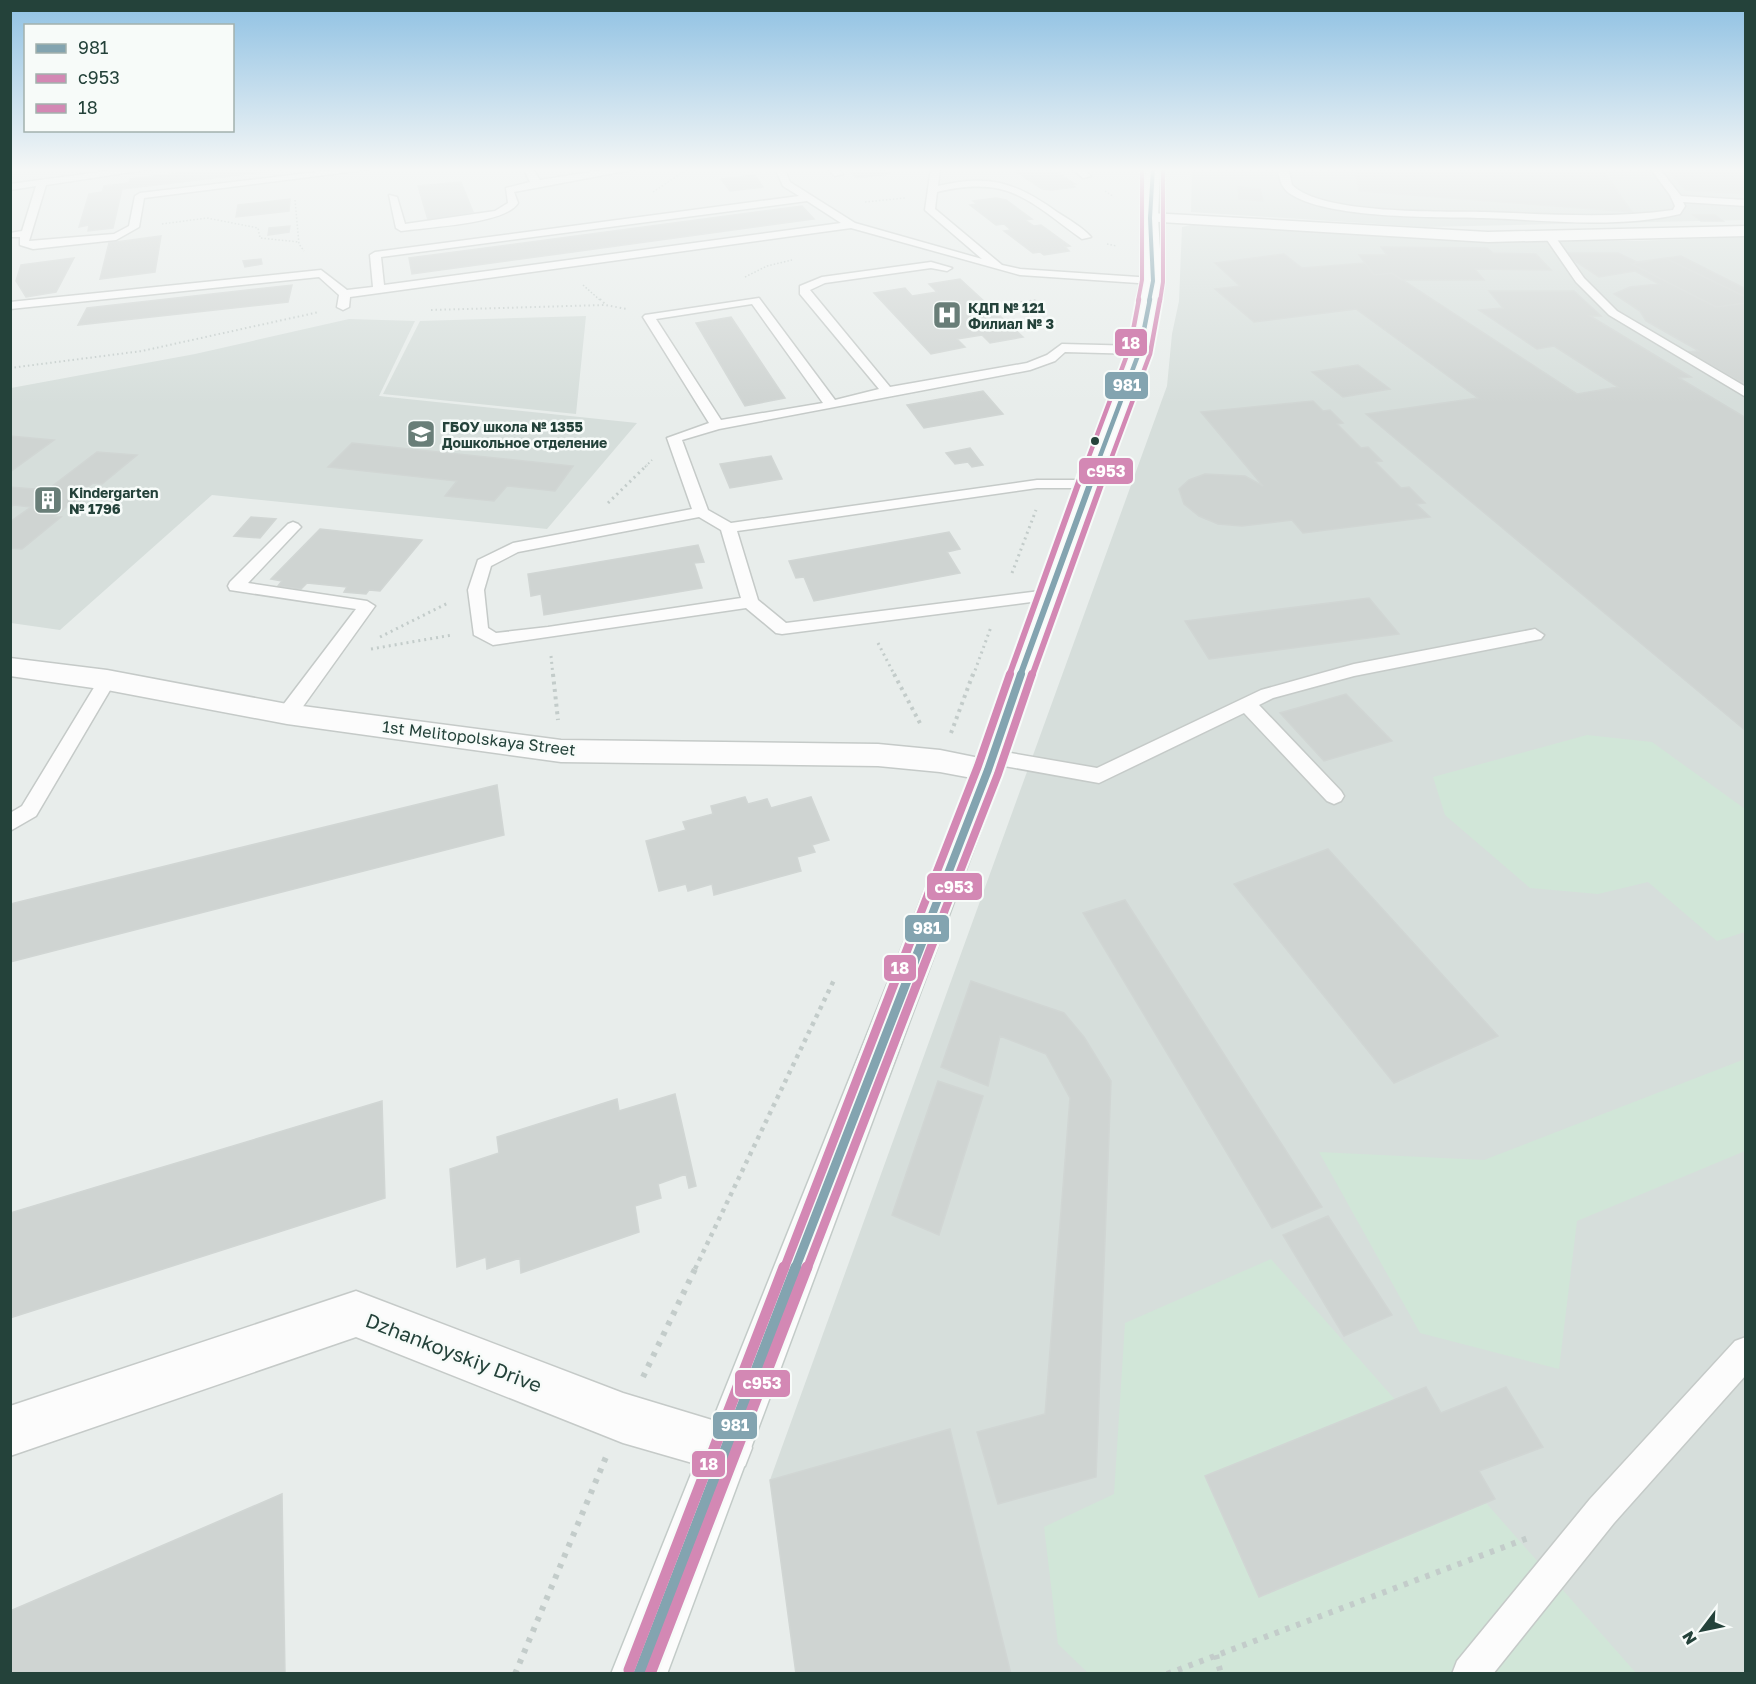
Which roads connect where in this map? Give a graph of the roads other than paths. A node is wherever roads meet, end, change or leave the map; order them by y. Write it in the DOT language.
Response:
graph roads {
  1 [pos="439,247"];
  2 [pos="694,247"];
  3 [pos="927,247"];
  4 [pos="974,247"];
  5 [pos="1151,247"];
  6 [pos="1557,247"];
  7 [pos="998,267"];
  8 [pos="947,268"];
  9 [pos="1153,281"];
  10 [pos="379,290"];
  11 [pos="345,294"];
  12 [pos="10,306"];
  13 [pos="343,307"];
  14 [pos="1140,350"];
  15 [pos="887,391"];
  16 [pos="1746,393"];
  17 [pos="832,405"];
  18 [pos="717,425"];
  19 [pos="1091,484"];
  20 [pos="701,512"];
  21 [pos="293,527"];
  22 [pos="728,528"];
  23 [pos="1047,595"];
  24 [pos="750,602"];
  25 [pos="1535,635"];
  26 [pos="10,667"];
  27 [pos="107,680"];
  28 [pos="1246,703"];
  29 [pos="287,714"];
  30 [pos="991,764"];
  31 [pos="1334,796"];
  32 [pos="10,823"];
  33 [pos="1746,1352"];
  34 [pos="10,1431"];
  35 [pos="727,1448"];
  36 [pos="639,1674"];
  37 [pos="1470,1674"];
  1 -- 10 [label="lane"];
  2 -- 10 [label="lane"];
  3 -- 7 [label="lane"];
  4 -- 7 [label="lane"];
  5 -- 9 [label="street"];
  6 -- 16 [label="lane"];
  7 -- 9 [label="lane"];
  8 -- 15 [label="lane"];
  9 -- 14 [label="street"];
  10 -- 11 [label="lane"];
  11 -- 12 [label="lane"];
  11 -- 13 [label="lane"];
  14 -- 15 [label="lane"];
  14 -- 19 [label="street"];
  15 -- 17 [label="lane"];
  17 -- 18 [label="lane"];
  17 -- 18 [label="lane"];
  18 -- 20 [label="lane"];
  19 -- 22 [label="lane"];
  19 -- 23 [label="street"];
  20 -- 22 [label="lane"];
  20 -- 24 [label="lane"];
  21 -- 29 [label="lane"];
  22 -- 24 [label="lane"];
  23 -- 24 [label="lane"];
  23 -- 30 [label="street"];
  25 -- 28 [label="lane"];
  26 -- 27 [label="street, 1st Melitopolskaya Street"];
  27 -- 29 [label="street, 1st Melitopolskaya Street"];
  27 -- 32 [label="lane"];
  28 -- 30 [label="lane"];
  28 -- 31 [label="lane"];
  29 -- 30 [label="street, 1st Melitopolskaya Street"];
  30 -- 35 [label="street"];
  33 -- 37 [label="lane"];
  34 -- 35 [label="street, Dzhankoyskiy Drive"];
  35 -- 36 [label="street"];
}
